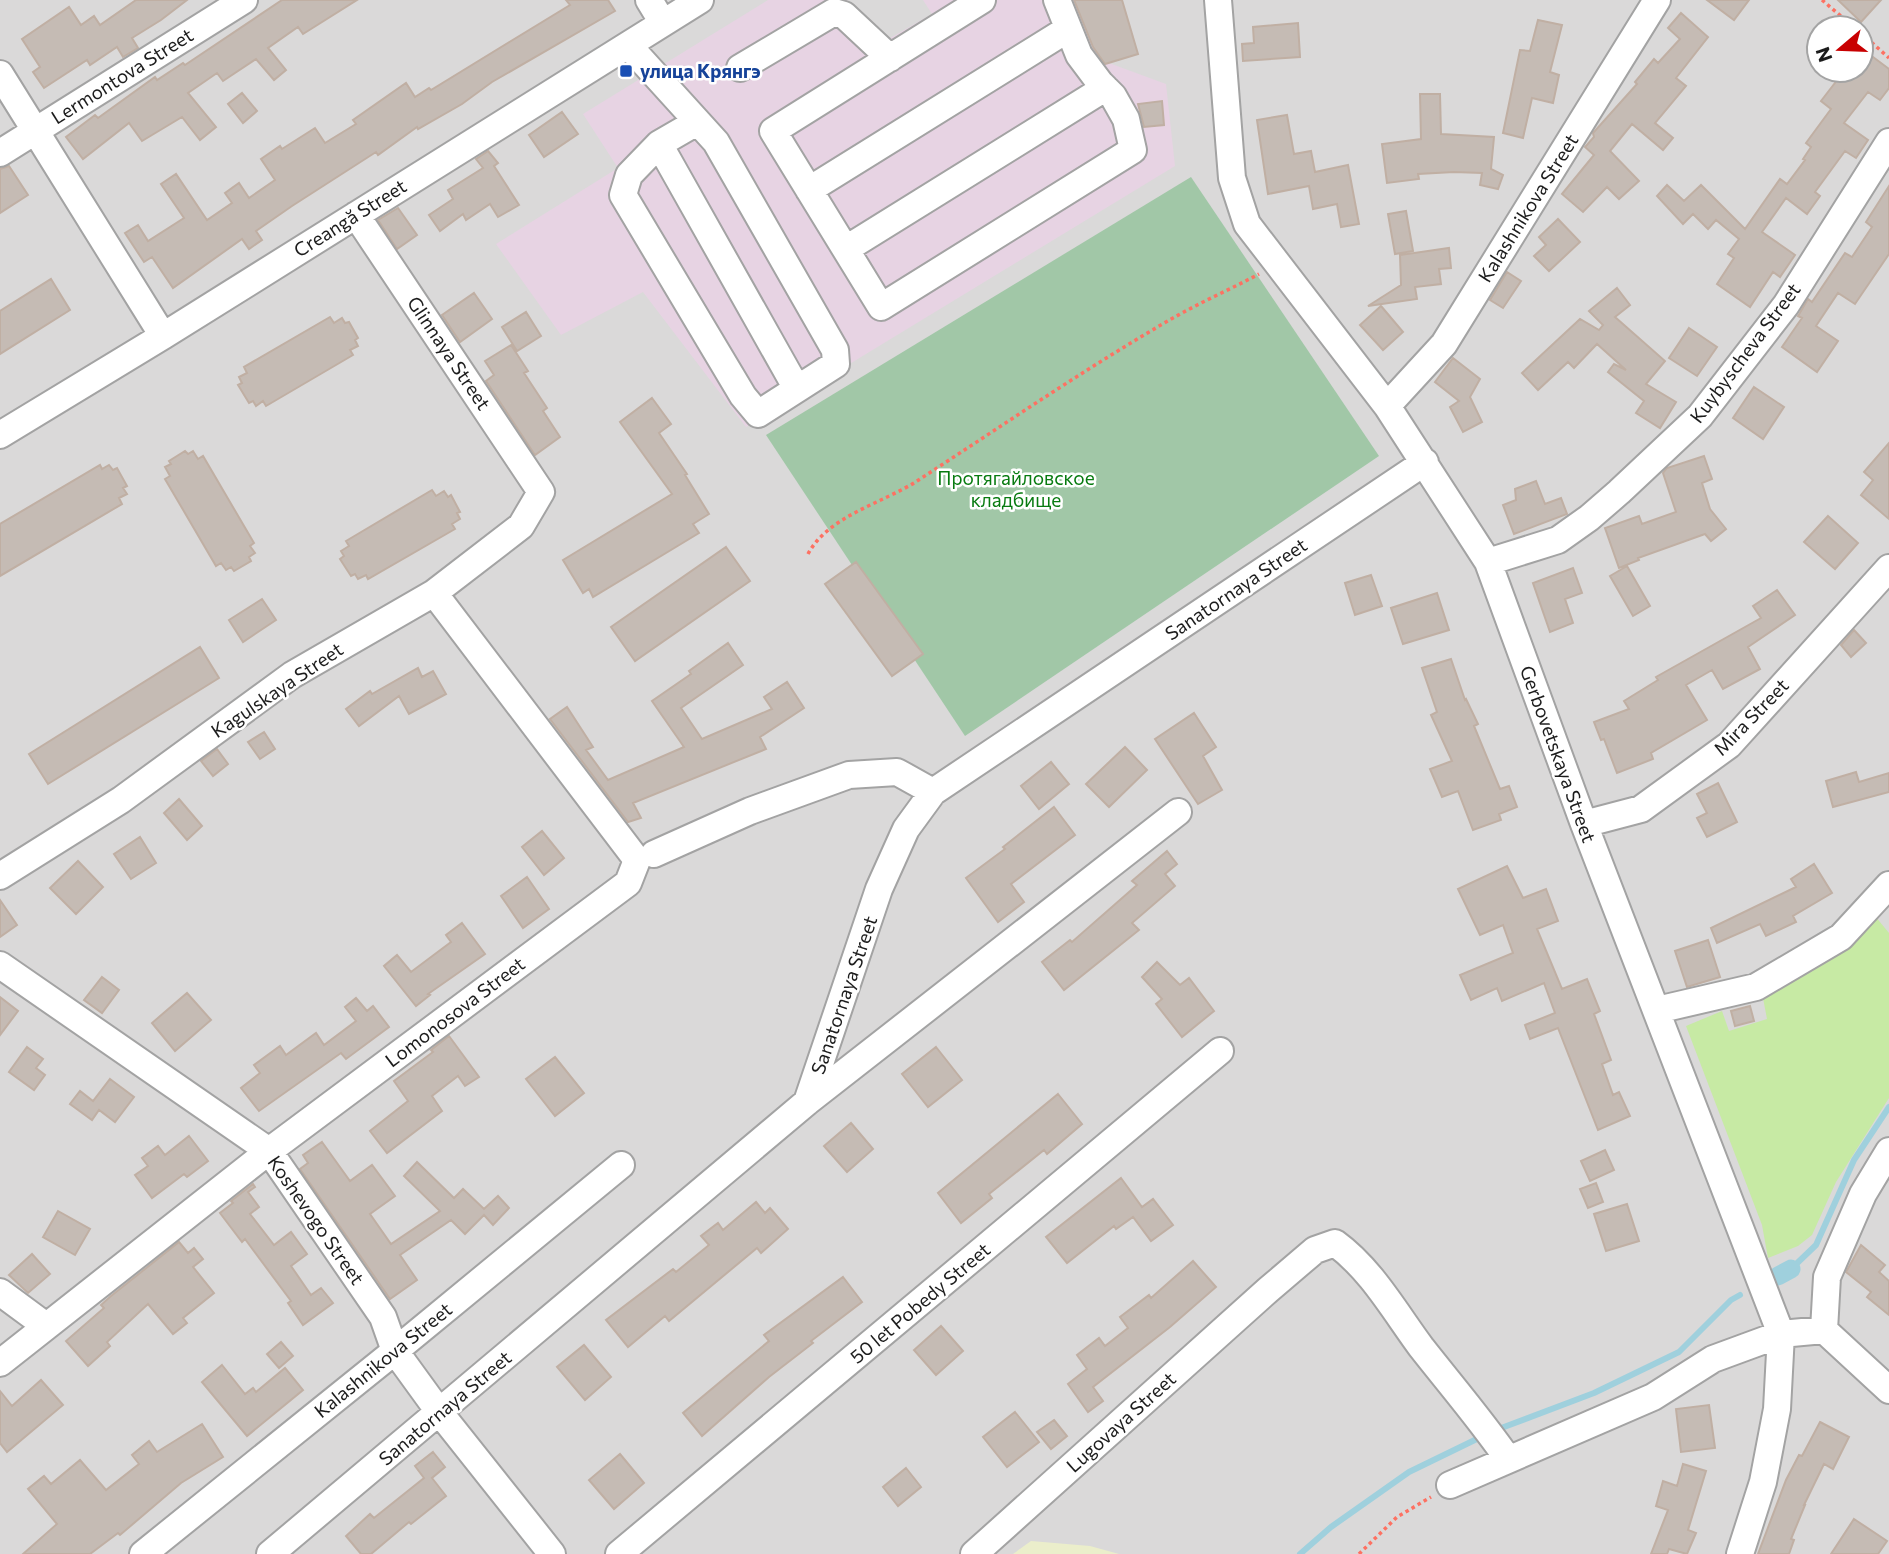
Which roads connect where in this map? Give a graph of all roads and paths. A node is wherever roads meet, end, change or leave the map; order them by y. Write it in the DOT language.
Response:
graph roads {
  1 [pos="244,0"];
  2 [pos="649,0"];
  3 [pos="700,0"];
  4 [pos="982,0"];
  5 [pos="1056,0"];
  6 [pos="1218,0"];
  7 [pos="1657,0"];
  8 [pos="1822,0"];
  9 [pos="1838,14"];
  10 [pos="663,23"];
  11 [pos="1068,29"];
  12 [pos="628,45"];
  13 [pos="1875,46"];
  14 [pos="890,58"];
  15 [pos="1889,58"];
  16 [pos="740,68"];
  17 [pos="0,74"];
  18 [pos="1105,88"];
  19 [pos="697,122"];
  20 [pos="35,131"];
  21 [pos="1889,142"];
  22 [pos="659,144"];
  23 [pos="0,153"];
  24 [pos="809,190"];
  25 [pos="356,215"];
  26 [pos="846,249"];
  27 [pos="1278,265"];
  28 [pos="163,336"];
  29 [pos="797,389"];
  30 [pos="1387,406"];
  31 [pos="0,435"];
  32 [pos="1425,462"];
  33 [pos="541,492"];
  34 [pos="808,554"];
  35 [pos="1488,562"];
  36 [pos="1889,568"];
  37 [pos="434,593"];
  38 [pos="933,792"];
  39 [pos="1178,813"];
  40 [pos="1584,824"];
  41 [pos="654,854"];
  42 [pos="0,876"];
  43 [pos="1884,902"];
  44 [pos="0,965"];
  45 [pos="1657,1010"];
  46 [pos="1220,1051"];
  47 [pos="807,1102"];
  48 [pos="269,1151"];
  49 [pos="1889,1151"];
  50 [pos="621,1165"];
  51 [pos="0,1292"];
  52 [pos="47,1326"];
  53 [pos="1824,1330"];
  54 [pos="1781,1334"];
  55 [pos="396,1351"];
  56 [pos="0,1363"];
  57 [pos="1889,1390"];
  58 [pos="440,1413"];
  59 [pos="1495,1440"];
  60 [pos="1450,1485"];
  61 [pos="144,1554"];
  62 [pos="270,1554"];
  63 [pos="552,1554"];
  64 [pos="619,1554"];
  65 [pos="974,1554"];
  66 [pos="1359,1554"];
  67 [pos="1740,1554"];
  1 -- 20 [label="street, Lermontova Street"];
  2 -- 10 [label="street"];
  3 -- 10 [label="street, Creangă Street"];
  4 -- 14 [label="street"];
  5 -- 11 [label="street"];
  6 -- 27 [label="street, Gerbovetskaya Street"];
  7 -- 30 [label="street, Kalashnikova Street"];
  8 -- 9 [label="path"];
  10 -- 12 [label="street, Creangă Street"];
  11 -- 18 [label="street"];
  11 -- 24 [label="street"];
  12 -- 19 [label="street"];
  12 -- 25 [label="street, Creangă Street"];
  13 -- 15 [label="path"];
  14 -- 16 [label="street"];
  14 -- 24 [label="street"];
  17 -- 20 [label="street"];
  18 -- 26 [label="street"];
  18 -- 26 [label="street"];
  19 -- 22 [label="street"];
  19 -- 29 [label="street"];
  20 -- 23 [label="street, Lermontova Street"];
  20 -- 28 [label="street"];
  21 -- 35 [label="street, Kuybyscheva Street"];
  22 -- 29 [label="street"];
  22 -- 29 [label="street"];
  24 -- 26 [label="street"];
  25 -- 28 [label="street, Creangă Street"];
  25 -- 33 [label="street, Glinnaya Street"];
  27 -- 30 [label="street, Gerbovetskaya Street"];
  27 -- 34 [label="path"];
  28 -- 31 [label="street, Creangă Street"];
  30 -- 32 [label="street, Gerbovetskaya Street"];
  32 -- 35 [label="street, Gerbovetskaya Street"];
  32 -- 38 [label="street, Sanatornaya Street"];
  33 -- 37 [label="street, Kagulskaya Street"];
  35 -- 40 [label="street, Gerbovetskaya Street"];
  36 -- 40 [label="street, Mira Street"];
  37 -- 42 [label="street, Kagulskaya Street"];
  37 -- 48 [label="street, Lomonosova Street"];
  38 -- 41 [label="street"];
  38 -- 47 [label="street, Sanatornaya Street"];
  39 -- 47 [label="street"];
  40 -- 45 [label="street, Gerbovetskaya Street"];
  43 -- 45 [label="street"];
  44 -- 48 [label="street, Koshevogo Street"];
  45 -- 54 [label="street, Gerbovetskaya Street"];
  46 -- 64 [label="street, 50 let Pobedy Street"];
  47 -- 58 [label="street, Sanatornaya Street"];
  48 -- 52 [label="street, Lomonosova Street"];
  48 -- 55 [label="street, Koshevogo Street"];
  49 -- 53 [label="street"];
  50 -- 55 [label="street, Kalashnikova Street"];
  51 -- 52 [label="street"];
  52 -- 56 [label="street, Lomonosova Street"];
  53 -- 54 [label="street"];
  53 -- 57 [label="street"];
  54 -- 59 [label="street"];
  54 -- 67 [label="street, Gerbovetskaya Street"];
  55 -- 58 [label="street, Koshevogo Street"];
  55 -- 61 [label="street, Kalashnikova Street"];
  58 -- 62 [label="street, Sanatornaya Street"];
  58 -- 63 [label="street, Koshevogo Street"];
  59 -- 60 [label="street"];
  59 -- 65 [label="street, Lugovaya Street"];
  60 -- 66 [label="path"];
}
